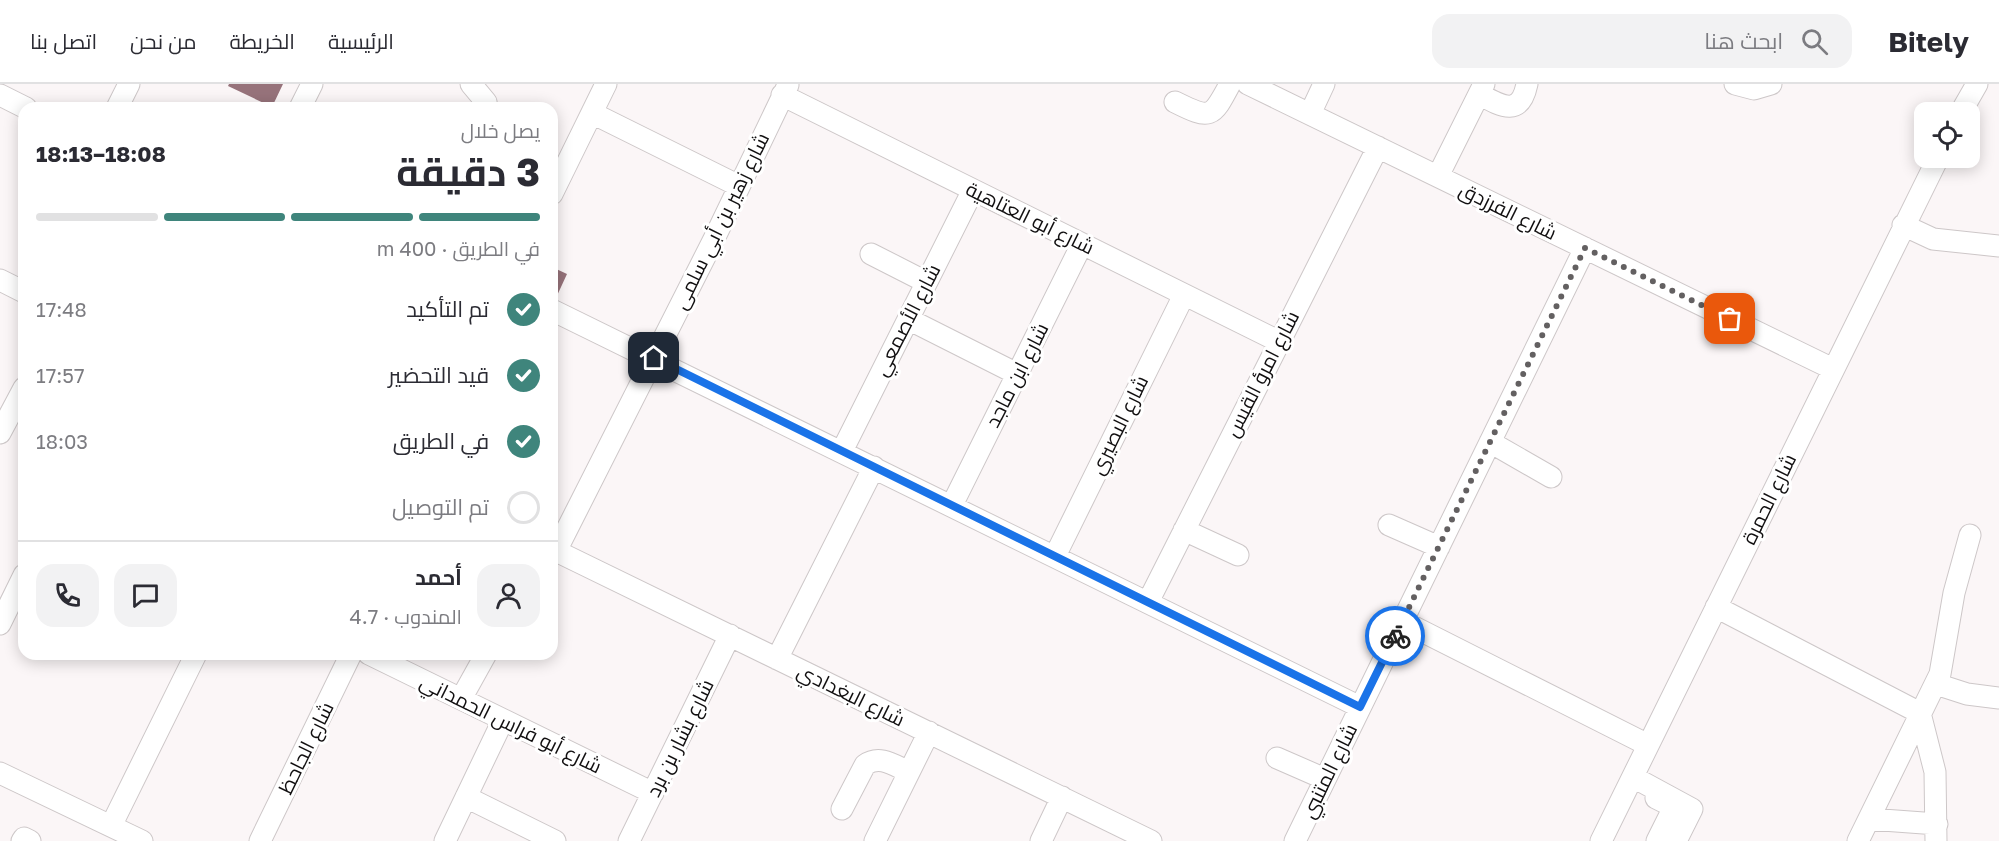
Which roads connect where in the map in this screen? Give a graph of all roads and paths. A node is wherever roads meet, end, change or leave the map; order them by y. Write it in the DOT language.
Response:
graph roads {
  1 [pos="312,84"];
  2 [pos="471,84"];
  3 [pos="606,84"];
  4 [pos="1230,84"];
  5 [pos="1248,84"];
  6 [pos="1324,84"];
  7 [pos="1527,84"];
  8 [pos="1735,84"];
  9 [pos="1771,84"];
  10 [pos="1975,86"];
  11 [pos="1481,89"];
  12 [pos="785,90"];
  13 [pos="0,95"];
  14 [pos="303,102"];
  15 [pos="486,102"];
  16 [pos="1175,102"];
  17 [pos="1966,102"];
  18 [pos="18,104"];
  19 [pos="592,113"];
  20 [pos="1310,114"];
  21 [pos="1378,147"];
  22 [pos="1933,168"];
  23 [pos="1437,176"];
  24 [pos="558,182"];
  25 [pos="739,186"];
  26 [pos="973,190"];
  27 [pos="1903,225"];
  28 [pos="1083,244"];
  29 [pos="1999,246"];
  30 [pos="1585,248"];
  31 [pos="871,254"];
  32 [pos="0,280"];
  33 [pos="926,282"];
  34 [pos="18,289"];
  35 [pos="1184,295"];
  36 [pos="558,313"];
  37 [pos="908,319"];
  38 [pos="1278,341"];
  39 [pos="654,358"];
  40 [pos="1833,369"];
  41 [pos="1017,374"];
  42 [pos="18,399"];
  43 [pos="0,433"];
  44 [pos="1490,442"];
  45 [pos="842,451"];
  46 [pos="874,467"];
  47 [pos="1551,477"];
  48 [pos="952,505"];
  49 [pos="1389,525"];
  50 [pos="1184,530"];
  51 [pos="1970,535"];
  52 [pos="558,542"];
  53 [pos="1438,547"];
  54 [pos="558,552"];
  55 [pos="1238,555"];
  56 [pos="1055,556"];
  57 [pos="18,587"];
  58 [pos="1148,602"];
  59 [pos="1716,607"];
  60 [pos="1402,621"];
  61 [pos="0,624"];
  62 [pos="730,635"];
  63 [pos="777,659"];
  64 [pos="193,660"];
  65 [pos="348,660"];
  66 [pos="381,660"];
  67 [pos="483,660"];
  68 [pos="1936,684"];
  69 [pos="1999,698"];
  70 [pos="461,699"];
  71 [pos="1360,707"];
  72 [pos="1920,713"];
  73 [pos="504,720"];
  74 [pos="928,732"];
  75 [pos="1648,745"];
  76 [pos="1277,758"];
  77 [pos="909,772"];
  78 [pos="0,773"];
  79 [pos="1325,779"];
  80 [pos="1631,780"];
  81 [pos="652,793"];
  82 [pos="466,797"];
  83 [pos="1062,797"];
  84 [pos="842,809"];
  85 [pos="1869,819"];
  86 [pos="111,826"];
  87 [pos="1936,833"];
  88 [pos="1127,836"];
  89 [pos="22,841"];
  90 [pos="30,841"];
  91 [pos="142,841"];
  92 [pos="260,841"];
  93 [pos="445,841"];
  94 [pos="555,841"];
  95 [pos="629,841"];
  96 [pos="875,841"];
  97 [pos="1041,841"];
  98 [pos="1151,841"];
  99 [pos="1294,841"];
  100 [pos="1601,841"];
  101 [pos="1657,841"];
  102 [pos="1676,841"];
  103 [pos="1858,841"];
  1 -- 14 [label="street"];
  2 -- 15 [label="street"];
  3 -- 19 [label="street"];
  4 -- 16 [label="street"];
  5 -- 20 [label="street, شارع الفرزدق"];
  6 -- 20 [label="street"];
  7 -- 11 [label="street"];
  8 -- 9 [label="street"];
  10 -- 17 [label="street"];
  11 -- 23 [label="street"];
  12 -- 25 [label="street, شارع زهير بن أبي سلمى"];
  12 -- 26 [label="street, شارع أبو العتاهية"];
  13 -- 18 [label="street"];
  19 -- 24 [label="street"];
  19 -- 25 [label="street"];
  20 -- 21 [label="street, شارع الفرزدق"];
  21 -- 23 [label="street, شارع الفرزدق"];
  21 -- 38 [label="street, شارع امرؤ القيس"];
  22 -- 27 [label="street, شارع الحمرة"];
  23 -- 30 [label="street, شارع الفرزدق"];
  25 -- 39 [label="street, شارع زهير بن أبي سلمى"];
  26 -- 28 [label="street, شارع أبو العتاهية"];
  26 -- 33 [label="street, شارع الأصمعي"];
  27 -- 29 [label="street"];
  27 -- 40 [label="street, شارع الحمرة"];
  28 -- 35 [label="street, شارع أبو العتاهية"];
  28 -- 41 [label="street, شارع ابن ماجد"];
  30 -- 40 [label="street, شارع الفرزدق"];
  30 -- 44 [label="street, شارع المتنبي"];
  31 -- 33 [label="street"];
  32 -- 34 [label="street"];
  33 -- 37 [label="street, شارع الأصمعي"];
  35 -- 38 [label="street, شارع أبو العتاهية"];
  35 -- 56 [label="street, شارع البصيري"];
  36 -- 39 [label="street"];
  37 -- 41 [label="street"];
  37 -- 45 [label="street, شارع الأصمعي"];
  38 -- 50 [label="street, شارع امرؤ القيس"];
  39 -- 45 [label="street"];
  39 -- 52 [label="street, شارع زهير بن أبي سلمى"];
  40 -- 59 [label="street, شارع الحمرة"];
  41 -- 48 [label="street, شارع ابن ماجد"];
  42 -- 43 [label="street"];
  44 -- 47 [label="street"];
  44 -- 53 [label="street, شارع المتنبي"];
  45 -- 46 [label="street"];
  46 -- 48 [label="street"];
  46 -- 63 [label="street"];
  48 -- 56 [label="street"];
  49 -- 53 [label="street"];
  50 -- 55 [label="street"];
  50 -- 58 [label="street, شارع امرؤ القيس"];
  51 -- 68 [label="street"];
  53 -- 60 [label="street, شارع المتنبي"];
  54 -- 62 [label="street, شارع البغدادي"];
  56 -- 58 [label="street"];
  57 -- 61 [label="street"];
  58 -- 71 [label="street"];
  59 -- 72 [label="street"];
  59 -- 75 [label="street, شارع الحمرة"];
  60 -- 71 [label="street, شارع المتنبي"];
  60 -- 75 [label="street"];
  62 -- 63 [label="street, شارع البغدادي"];
  62 -- 81 [label="street, شارع بشار بن برد"];
  63 -- 74 [label="street, شارع البغدادي"];
  64 -- 86 [label="street"];
  65 -- 92 [label="street, شارع الجاحظ"];
  66 -- 70 [label="street, شارع أبو فراس الحمداني"];
  67 -- 70 [label="street"];
  68 -- 69 [label="street"];
  68 -- 72 [label="street"];
  70 -- 73 [label="street, شارع أبو فراس الحمداني"];
  71 -- 79 [label="street, شارع المتنبي"];
  72 -- 85 [label="street"];
  72 -- 87 [label="street"];
  73 -- 81 [label="street, شارع أبو فراس الحمداني"];
  73 -- 82 [label="street"];
  74 -- 77 [label="street"];
  74 -- 83 [label="street, شارع البغدادي"];
  75 -- 80 [label="street, شارع الحمرة"];
  76 -- 79 [label="street"];
  77 -- 84 [label="street"];
  77 -- 96 [label="street"];
  78 -- 86 [label="street"];
  79 -- 99 [label="street, شارع المتنبي"];
  80 -- 100 [label="street, شارع الحمرة"];
  80 -- 101 [label="street"];
  80 -- 102 [label="street"];
  81 -- 95 [label="street, شارع بشار بن برد"];
  82 -- 93 [label="street"];
  82 -- 94 [label="street"];
  83 -- 88 [label="street, شارع البغدادي"];
  83 -- 97 [label="street"];
  85 -- 87 [label="street"];
  85 -- 103 [label="street"];
  86 -- 91 [label="street"];
  88 -- 98 [label="street, شارع البغدادي"];
  89 -- 90 [label="street"];
}
